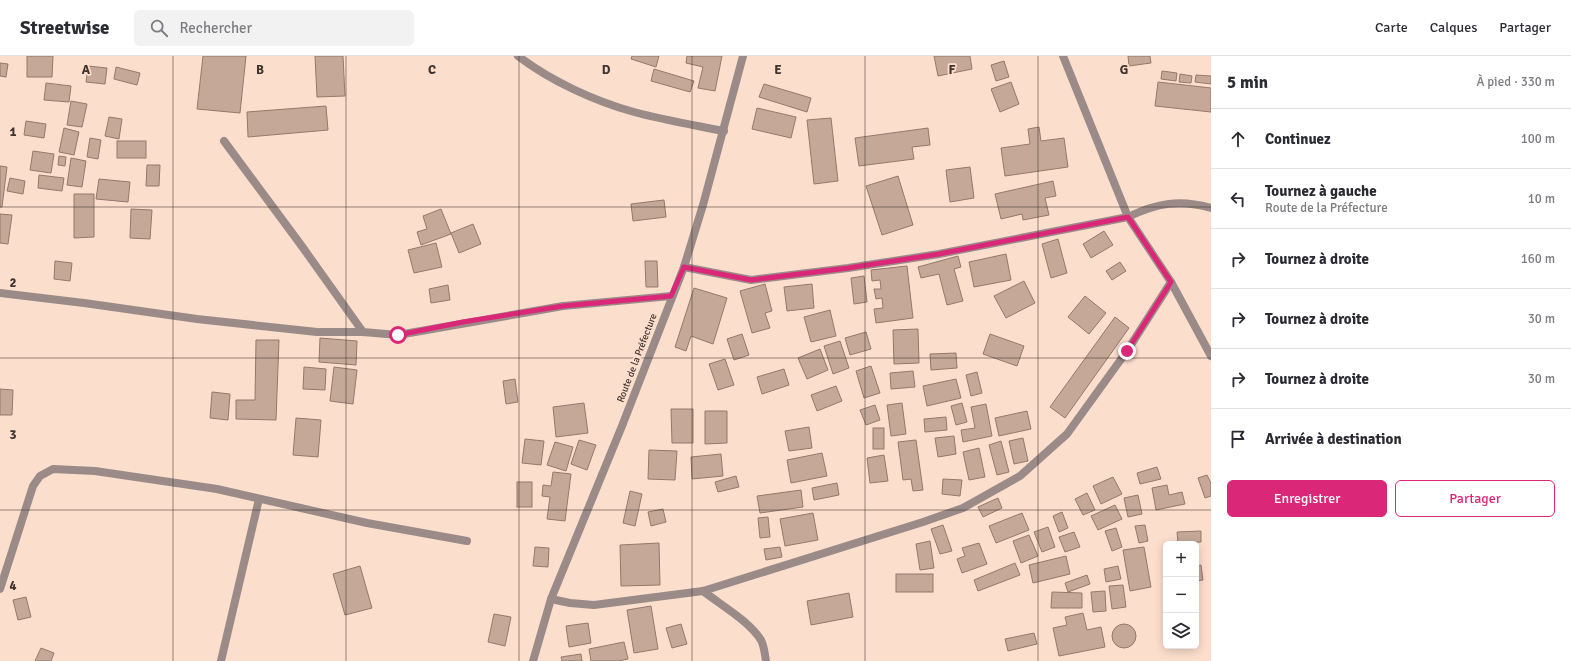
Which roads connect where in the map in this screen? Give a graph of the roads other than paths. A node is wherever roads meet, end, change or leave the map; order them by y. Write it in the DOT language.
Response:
graph roads {
  1 [pos="518,56"];
  2 [pos="743,56"];
  3 [pos="1063,56"];
  4 [pos="724,131"];
  5 [pos="224,142"];
  6 [pos="1211,208"];
  7 [pos="1128,217"];
  8 [pos="684,267"];
  9 [pos="1171,282"];
  10 [pos="0,293"];
  11 [pos="671,296"];
  12 [pos="363,332"];
  13 [pos="1211,356"];
  14 [pos="259,499"];
  15 [pos="467,541"];
  16 [pos="0,589"];
  17 [pos="703,591"];
  18 [pos="551,599"];
  19 [pos="221,661"];
  20 [pos="533,661"];
  21 [pos="766,661"];
  1 -- 4 [label="street"];
  2 -- 4 [label="street, Route de la Préfecture"];
  3 -- 7 [label="street"];
  4 -- 8 [label="street, Route de la Préfecture"];
  5 -- 12 [label="street"];
  6 -- 7 [label="street"];
  7 -- 8 [label="street"];
  7 -- 9 [label="street"];
  8 -- 11 [label="street, Route de la Préfecture"];
  9 -- 13 [label="street"];
  9 -- 17 [label="street"];
  10 -- 12 [label="street"];
  11 -- 12 [label="street"];
  11 -- 18 [label="street, Route de la Préfecture"];
  14 -- 15 [label="street"];
  14 -- 16 [label="street"];
  14 -- 19 [label="street"];
  17 -- 18 [label="street"];
  17 -- 21 [label="street"];
  18 -- 20 [label="street, Route de la Préfecture"];
}
